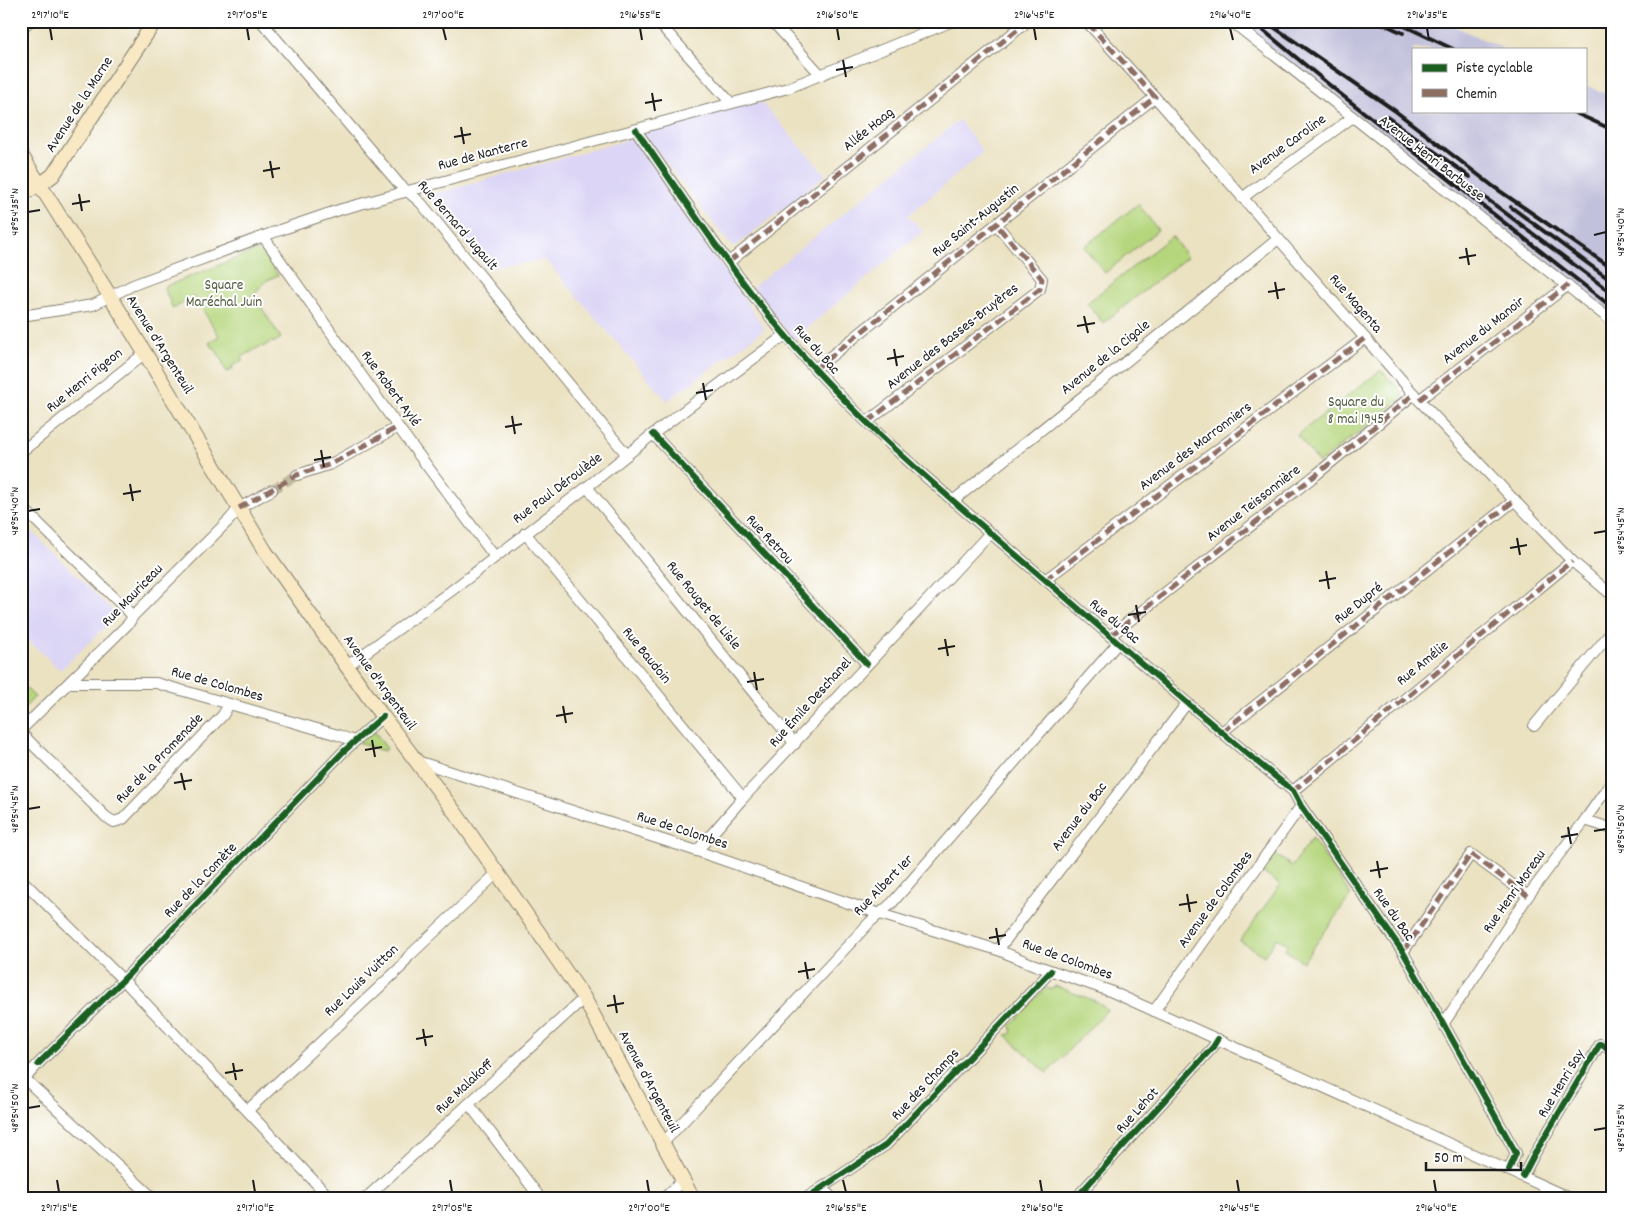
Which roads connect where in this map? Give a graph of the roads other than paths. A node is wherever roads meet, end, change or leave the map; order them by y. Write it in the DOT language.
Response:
graph roads {
  1 [pos="30,21"];
  2 [pos="155,21"];
  3 [pos="261,21"];
  4 [pos="657,21"];
  5 [pos="772,21"];
  6 [pos="953,21"];
  7 [pos="1028,21"];
  8 [pos="1086,21"];
  9 [pos="1231,21"];
  10 [pos="1602,21"];
  11 [pos="1613,26"];
  12 [pos="21,29"];
  13 [pos="821,75"];
  14 [pos="1154,97"];
  15 [pos="731,103"];
  16 [pos="1353,117"];
  17 [pos="636,130"];
  18 [pos="21,155"];
  19 [pos="40,184"];
  20 [pos="409,191"];
  21 [pos="21,194"];
  22 [pos="1242,198"];
  23 [pos="996,224"];
  24 [pos="263,236"];
  25 [pos="1278,239"];
  26 [pos="729,262"];
  27 [pos="1568,285"];
  28 [pos="110,297"];
  29 [pos="21,316"];
  30 [pos="1613,322"];
  31 [pos="785,335"];
  32 [pos="1365,338"];
  33 [pos="145,352"];
  34 [pos="816,369"];
  35 [pos="1417,397"];
  36 [pos="867,422"];
  37 [pos="398,427"];
  38 [pos="653,434"];
  39 [pos="21,452"];
  40 [pos="626,455"];
  41 [pos="297,475"];
  42 [pos="587,487"];
  43 [pos="272,490"];
  44 [pos="1515,500"];
  45 [pos="953,501"];
  46 [pos="21,506"];
  47 [pos="239,508"];
  48 [pos="525,533"];
  49 [pos="990,533"];
  50 [pos="495,557"];
  51 [pos="1572,561"];
  52 [pos="1045,580"];
  53 [pos="1613,596"];
  54 [pos="133,616"];
  55 [pos="1613,630"];
  56 [pos="1114,639"];
  57 [pos="867,664"];
  58 [pos="347,666"];
  59 [pos="69,683"];
  60 [pos="1187,703"];
  61 [pos="229,704"];
  62 [pos="383,716"];
  63 [pos="1534,726"];
  64 [pos="21,731"];
  65 [pos="1222,732"];
  66 [pos="354,741"];
  67 [pos="795,744"];
  68 [pos="417,761"];
  69 [pos="1613,780"];
  70 [pos="1293,791"];
  71 [pos="743,798"];
  72 [pos="1302,806"];
  73 [pos="1585,820"];
  74 [pos="1613,829"];
  75 [pos="697,851"];
  76 [pos="497,873"];
  77 [pos="21,879"];
  78 [pos="1528,896"];
  79 [pos="880,914"];
  80 [pos="998,950"];
  81 [pos="1403,952"];
  82 [pos="1051,971"];
  83 [pos="123,980"];
  84 [pos="584,998"];
  85 [pos="1154,1011"];
  86 [pos="1444,1023"];
  87 [pos="1218,1039"];
  88 [pos="1613,1051"];
  89 [pos="21,1062"];
  90 [pos="23,1080"];
  91 [pos="469,1104"];
  92 [pos="248,1110"];
  93 [pos="663,1142"];
  94 [pos="1516,1153"];
  95 [pos="1534,1155"];
  96 [pos="1509,1170"];
  97 [pos="1523,1176"];
  98 [pos="683,1180"];
  99 [pos="822,1188"];
  100 [pos="154,1199"];
  101 [pos="331,1199"];
  102 [pos="366,1199"];
  103 [pos="541,1199"];
  104 [pos="663,1199"];
  105 [pos="693,1199"];
  106 [pos="804,1199"];
  107 [pos="833,1199"];
  108 [pos="1075,1199"];
  109 [pos="1572,1199"];
  1 -- 12 [label="street"];
  2 -- 19 [label="main road, Avenue de la Marne"];
  3 -- 20 [label="street, Rue Bernard Jugault"];
  4 -- 15 [label="street"];
  5 -- 13 [label="street"];
  6 -- 13 [label="street, Rue de Nanterre"];
  7 -- 26 [label="street, Allée Haag"];
  8 -- 14 [label="street, Rue Magenta"];
  9 -- 16 [label="street, Avenue Henri Barbusse"];
  10 -- 11 [label="street"];
  13 -- 15 [label="street, Rue de Nanterre"];
  14 -- 22 [label="street, Rue Magenta"];
  14 -- 23 [label="street, Rue Saint-Augustin"];
  15 -- 17 [label="street, Rue de Nanterre"];
  16 -- 22 [label="street, Avenue Caroline"];
  16 -- 27 [label="street, Avenue Henri Barbusse"];
  17 -- 20 [label="street, Rue de Nanterre"];
  17 -- 26 [label="street, Rue du Bac"];
  18 -- 19 [label="main road, Avenue d'Argenteuil"];
  19 -- 21 [label="main road, Avenue de la Marne"];
  19 -- 28 [label="main road, Avenue d'Argenteuil"];
  20 -- 24 [label="street, Rue de Nanterre"];
  20 -- 40 [label="street, Rue Bernard Jugault"];
  22 -- 25 [label="street, Rue Magenta"];
  23 -- 34 [label="street, Rue Saint-Augustin"];
  23 -- 36 [label="street, Avenue des Basses-Bruyères"];
  24 -- 28 [label="street, Rue de Nanterre"];
  24 -- 37 [label="street, Rue Robert Aylé"];
  25 -- 32 [label="street, Rue Magenta"];
  25 -- 45 [label="street, Avenue de la Cigale"];
  26 -- 31 [label="street, Rue du Bac"];
  27 -- 30 [label="street, Avenue Henri Barbusse"];
  27 -- 35 [label="street, Avenue du Manoir"];
  28 -- 29 [label="street, Rue de Nanterre"];
  28 -- 33 [label="main road, Avenue d'Argenteuil"];
  31 -- 34 [label="street, Rue du Bac"];
  31 -- 38 [label="street, Rue Paul Déroulède"];
  32 -- 35 [label="street, Rue Magenta"];
  32 -- 52 [label="street, Avenue des Marronniers"];
  33 -- 39 [label="street, Rue Henri Pigeon"];
  33 -- 47 [label="main road, Avenue d'Argenteuil"];
  34 -- 36 [label="street, Rue du Bac"];
  35 -- 44 [label="street, Rue Magenta"];
  35 -- 56 [label="street, Avenue Teissonnière"];
  36 -- 45 [label="street, Rue du Bac"];
  37 -- 41 [label="street"];
  37 -- 50 [label="street, Rue Robert Aylé"];
  38 -- 40 [label="street, Rue Paul Déroulède"];
  38 -- 57 [label="street, Rue Retrou"];
  40 -- 42 [label="street, Rue Paul Déroulède"];
  42 -- 48 [label="street, Rue Paul Déroulède"];
  42 -- 67 [label="street, Rue Rouget de Lisle"];
  43 -- 47 [label="street, Rue Mauriceau"];
  44 -- 51 [label="street, Rue Magenta"];
  44 -- 65 [label="street, Rue Dupré"];
  45 -- 49 [label="street, Rue du Bac"];
  46 -- 54 [label="street"];
  47 -- 54 [label="street, Rue Mauriceau"];
  47 -- 58 [label="main road, Avenue d'Argenteuil"];
  48 -- 50 [label="street, Rue Paul Déroulède"];
  48 -- 71 [label="street, Rue Baudoin"];
  49 -- 52 [label="street, Rue du Bac"];
  49 -- 57 [label="street, Rue Émile Deschanel"];
  50 -- 58 [label="street, Rue Paul Déroulède"];
  51 -- 53 [label="street, Rue Magenta"];
  51 -- 70 [label="street, Rue Amélie"];
  52 -- 56 [label="street, Rue du Bac"];
  54 -- 59 [label="street, Rue Mauriceau"];
  55 -- 63 [label="street"];
  56 -- 60 [label="street, Rue du Bac"];
  56 -- 79 [label="street, Rue Albert 1er"];
  57 -- 67 [label="street, Rue Émile Deschanel"];
  58 -- 62 [label="main road, Avenue d'Argenteuil"];
  59 -- 61 [label="street, Rue de Colombes"];
  59 -- 64 [label="street, Rue Mauriceau"];
  60 -- 65 [label="street, Rue du Bac"];
  60 -- 80 [label="street, Avenue du Bac"];
  61 -- 64 [label="street, Rue de la Promenade"];
  61 -- 66 [label="street, Rue de Colombes"];
  62 -- 66 [label="street, Rue de la Comète"];
  62 -- 68 [label="main road, Avenue d'Argenteuil"];
  65 -- 70 [label="street, Rue du Bac"];
  66 -- 83 [label="street, Rue de la Comète"];
  67 -- 71 [label="street, Rue Émile Deschanel"];
  68 -- 75 [label="street, Rue de Colombes"];
  68 -- 76 [label="main road, Avenue d'Argenteuil"];
  69 -- 73 [label="street, Rue Henri Moreau"];
  70 -- 72 [label="street, Rue du Bac"];
  71 -- 75 [label="street, Rue Émile Deschanel"];
  72 -- 81 [label="street, Rue du Bac"];
  72 -- 85 [label="street, Avenue de Colombes"];
  73 -- 74 [label="street"];
  73 -- 78 [label="street, Rue Henri Moreau"];
  75 -- 79 [label="street, Rue de Colombes"];
  76 -- 84 [label="main road, Avenue d'Argenteuil"];
  76 -- 92 [label="street, Rue Louis Vuitton"];
  77 -- 83 [label="street"];
  78 -- 81 [label="street"];
  78 -- 86 [label="street, Rue Henri Moreau"];
  79 -- 80 [label="street, Rue de Colombes"];
  79 -- 93 [label="street, Rue Albert 1er"];
  80 -- 82 [label="street, Rue de Colombes"];
  81 -- 86 [label="street, Rue du Bac"];
  82 -- 85 [label="street, Rue de Colombes"];
  82 -- 99 [label="street, Rue des Champs"];
  83 -- 90 [label="street, Rue de la Comète"];
  83 -- 92 [label="street"];
  84 -- 91 [label="street, Rue Malakoff"];
  84 -- 93 [label="main road, Avenue d'Argenteuil"];
  85 -- 87 [label="street, Rue de Colombes"];
  86 -- 94 [label="street, Rue du Bac"];
  87 -- 96 [label="street, Rue de Colombes"];
  87 -- 108 [label="street, Rue Lehot"];
  88 -- 95 [label="street, Rue Henri Say"];
  89 -- 90 [label="street"];
  90 -- 100 [label="street"];
  91 -- 102 [label="street, Rue Malakoff"];
  91 -- 103 [label="street"];
  92 -- 101 [label="street"];
  93 -- 98 [label="main road, Avenue d'Argenteuil"];
  94 -- 95 [label="street"];
  94 -- 96 [label="street"];
  95 -- 97 [label="street, Rue Henri Say"];
  96 -- 97 [label="street, Rue de Colombes"];
  97 -- 109 [label="street, Rue de Colombes"];
  98 -- 104 [label="street"];
  98 -- 105 [label="main road, Avenue d'Argenteuil"];
  99 -- 106 [label="street, Rue des Champs"];
  99 -- 107 [label="street"];
}
